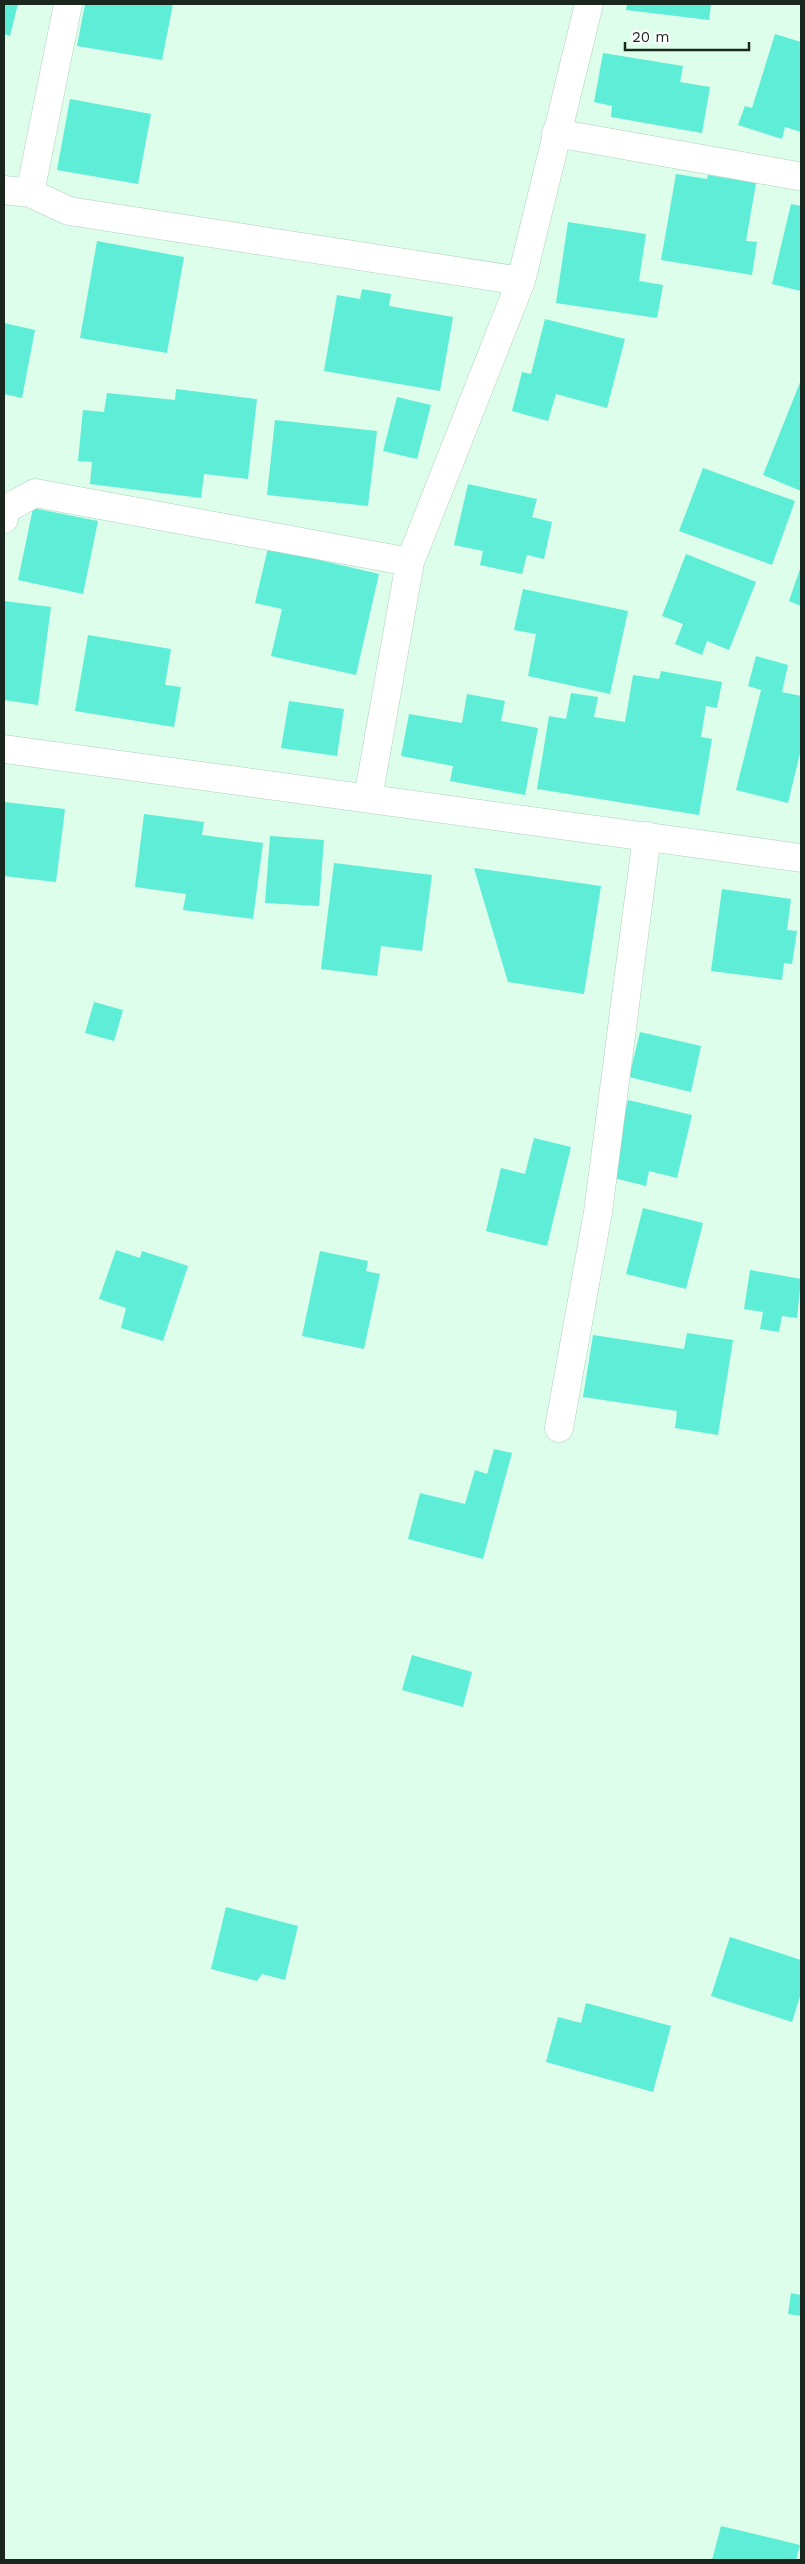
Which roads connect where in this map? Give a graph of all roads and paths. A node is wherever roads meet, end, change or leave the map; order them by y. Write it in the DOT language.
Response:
graph roads {
  1 [pos="68,4"];
  2 [pos="589,4"];
  3 [pos="556,133"];
  4 [pos="798,176"];
  5 [pos="4,190"];
  6 [pos="30,193"];
  7 [pos="521,281"];
  8 [pos="4,519"];
  9 [pos="410,562"];
  10 [pos="4,749"];
  11 [pos="368,798"];
  12 [pos="647,836"];
  13 [pos="801,858"];
  14 [pos="559,1428"];
  1 -- 6 [label="street"];
  2 -- 3 [label="street"];
  3 -- 4 [label="street"];
  3 -- 7 [label="street"];
  5 -- 6 [label="street"];
  6 -- 7 [label="street"];
  7 -- 9 [label="street"];
  8 -- 9 [label="street"];
  9 -- 11 [label="street"];
  10 -- 11 [label="street"];
  11 -- 12 [label="street"];
  12 -- 13 [label="street"];
  12 -- 14 [label="street"];
}
